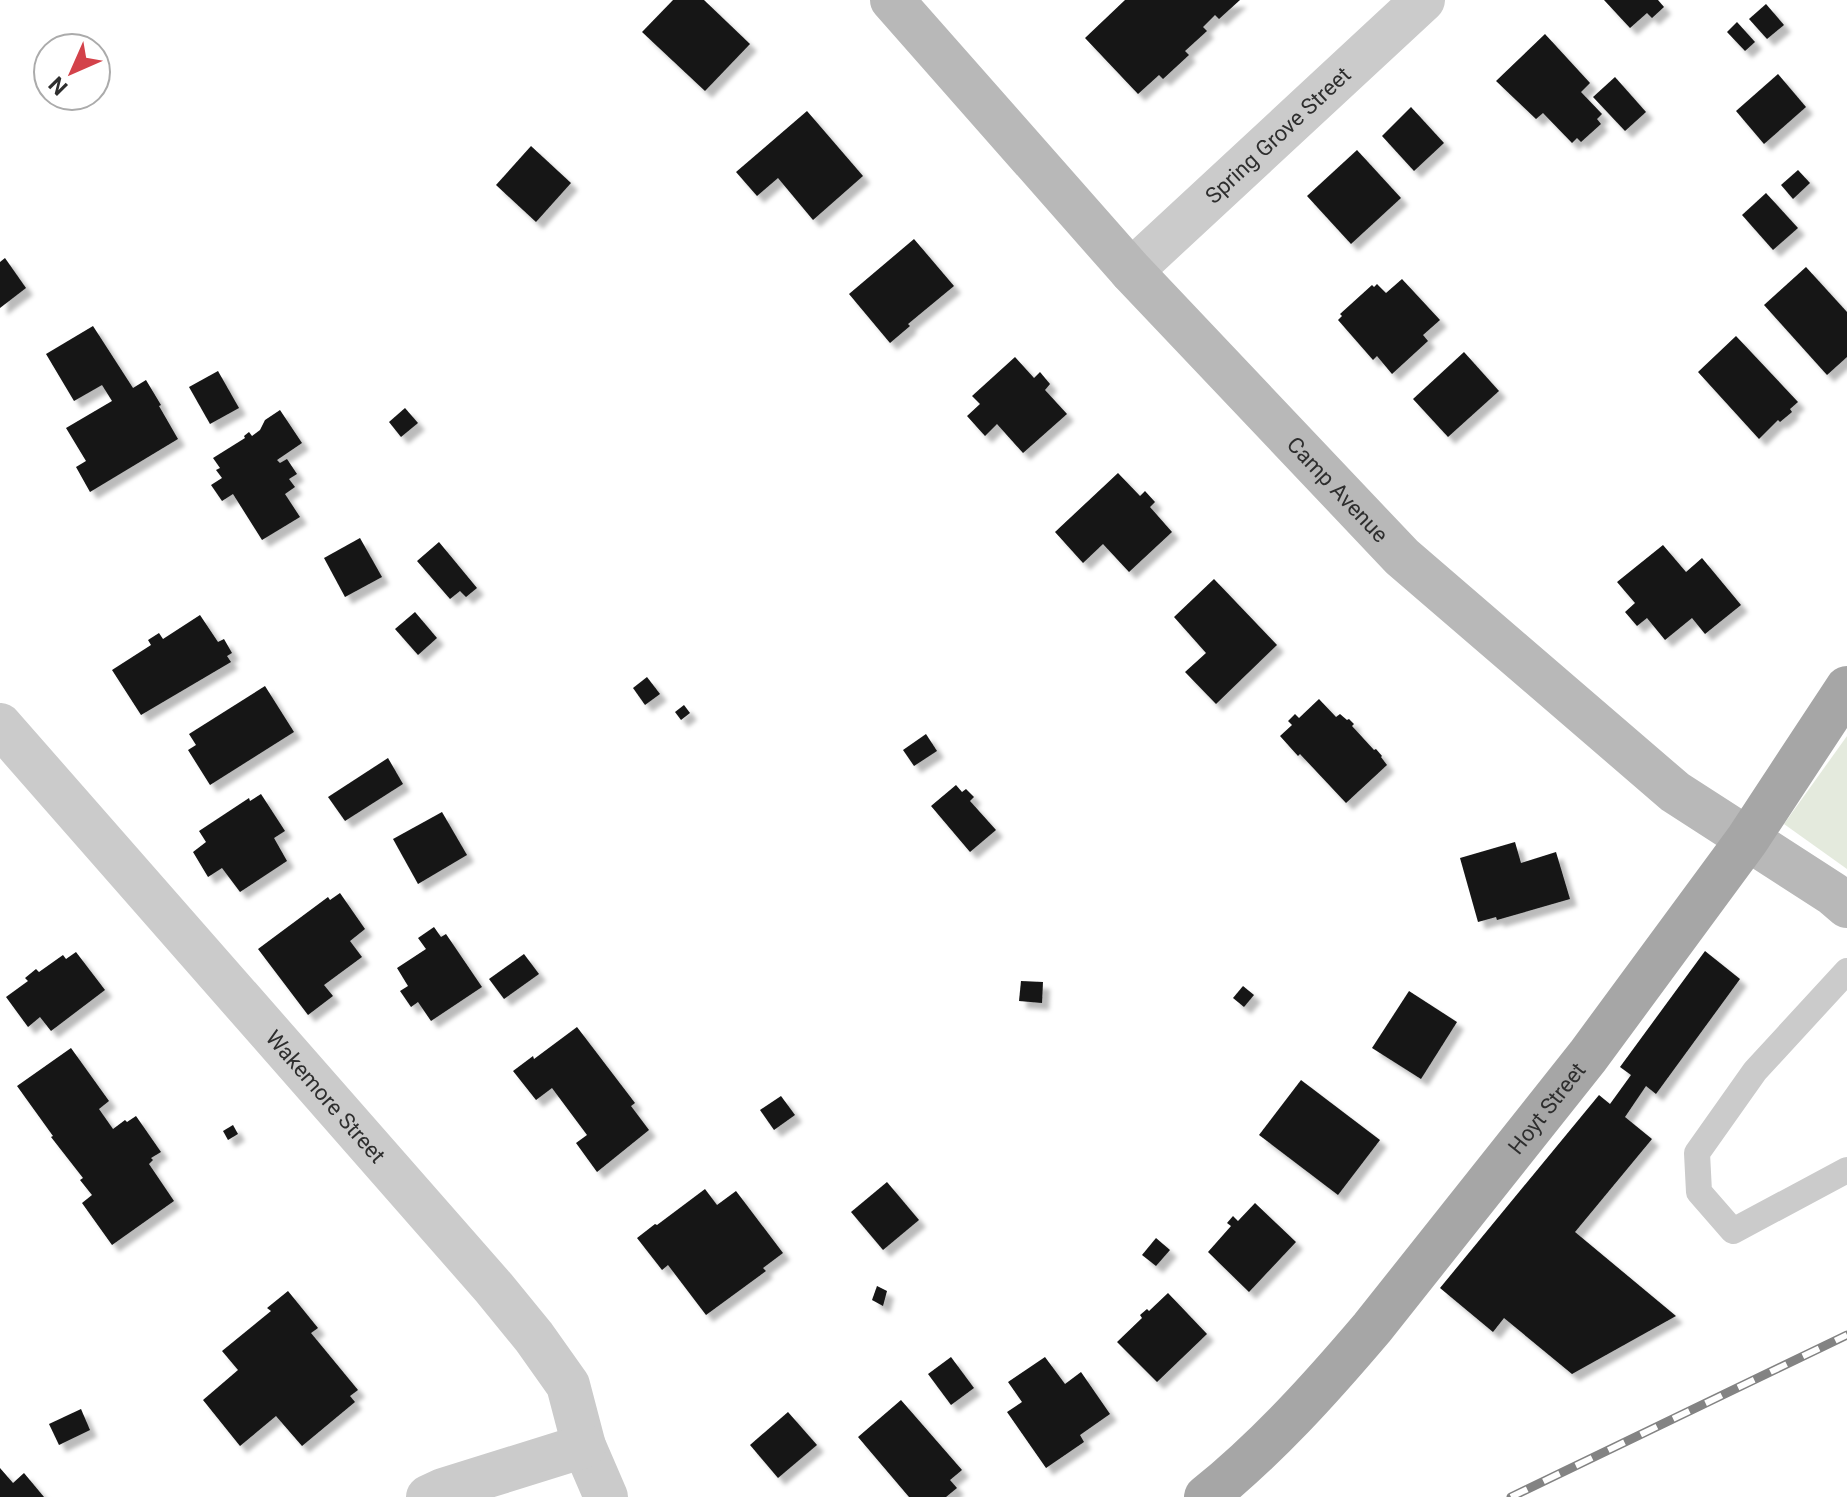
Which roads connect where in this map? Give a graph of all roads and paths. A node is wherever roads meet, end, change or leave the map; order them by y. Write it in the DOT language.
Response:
graph roads {
  1 [pos="892,0"];
  2 [pos="1423,0"];
  3 [pos="1131,271"];
  4 [pos="1847,688"];
  5 [pos="0,725"];
  6 [pos="1747,840"];
  7 [pos="1847,906"];
  8 [pos="1847,971"];
  9 [pos="1847,1170"];
  10 [pos="584,1446"];
  11 [pos="428,1497"];
  12 [pos="606,1497"];
  13 [pos="1206,1497"];
  1 -- 3 [label="street, Camp Avenue"];
  2 -- 3 [label="street, Spring Grove Street"];
  3 -- 6 [label="street, Camp Avenue"];
  4 -- 6 [label="main road, Hoyt Street"];
  5 -- 10 [label="street, Wakemore Street"];
  6 -- 7 [label="street, Camp Avenue"];
  6 -- 13 [label="main road, Hoyt Street"];
  8 -- 9 [label="lane"];
  10 -- 11 [label="street"];
  10 -- 12 [label="street, Wakemore Street"];
}
